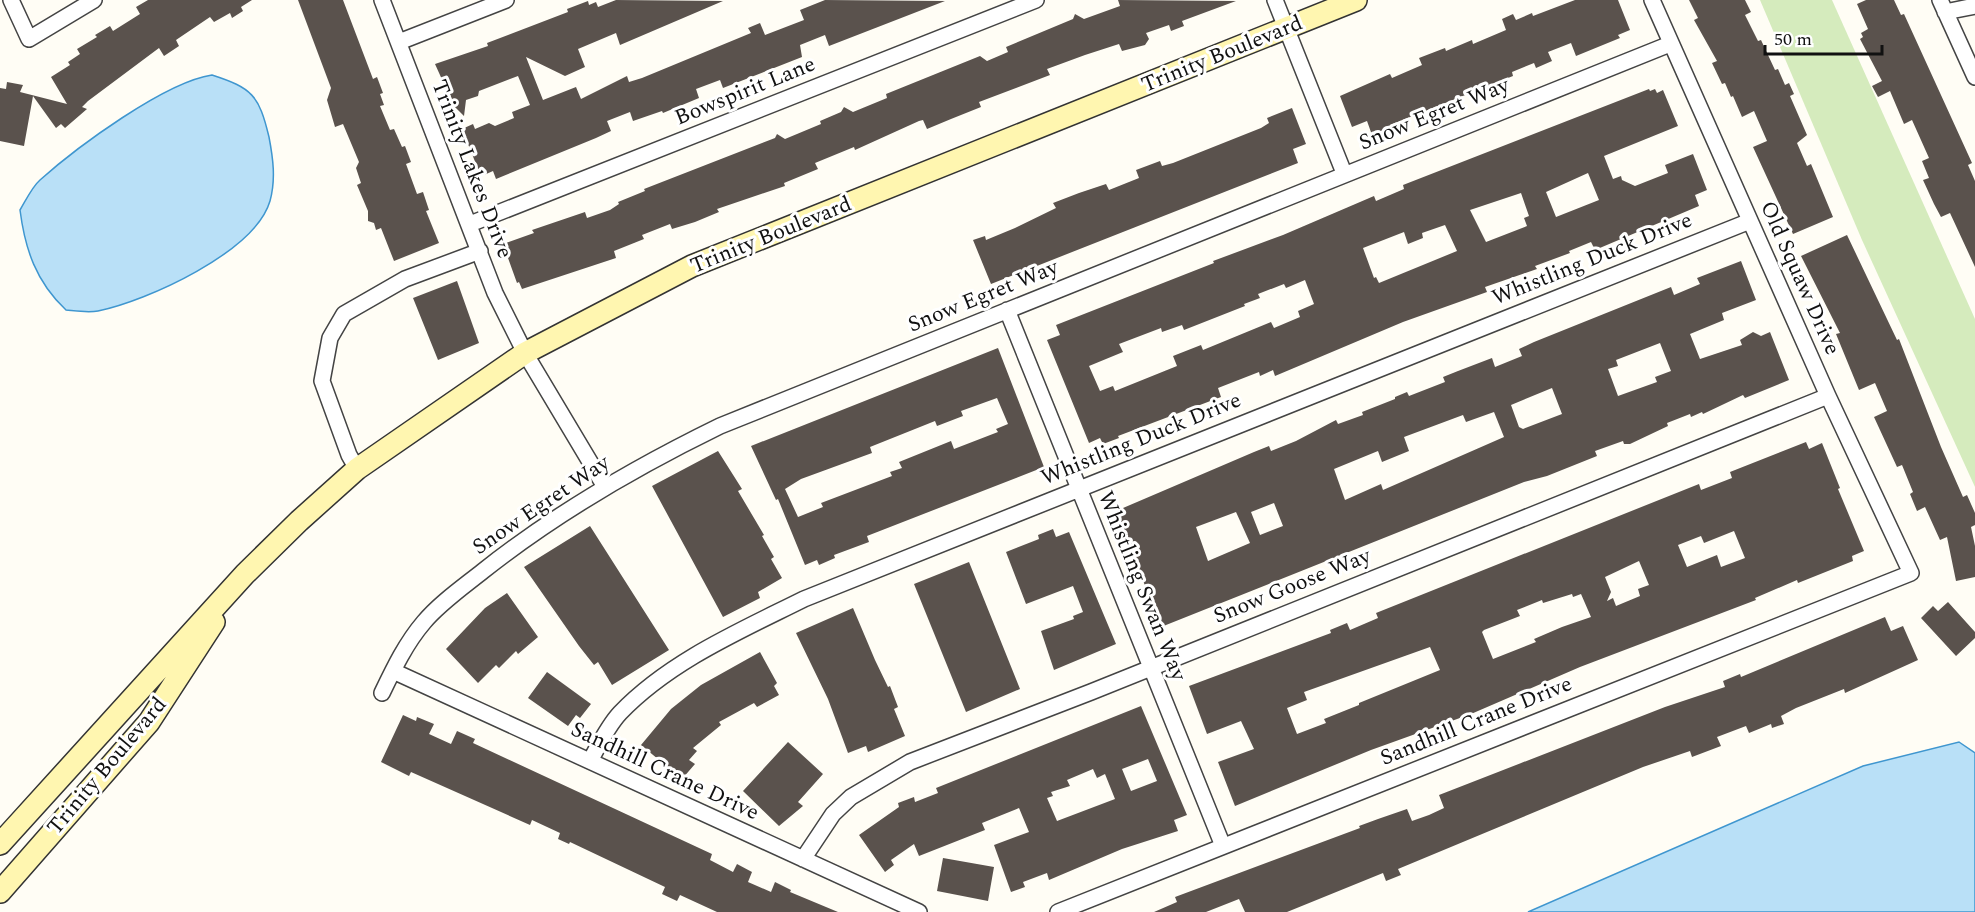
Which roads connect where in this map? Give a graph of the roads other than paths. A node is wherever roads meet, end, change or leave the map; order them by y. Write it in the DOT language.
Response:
graph roads {
  1 [pos="11,0"];
  2 [pos="94,0"];
  3 [pos="382,0"];
  4 [pos="506,0"];
  5 [pos="1036,0"];
  6 [pos="1275,0"];
  7 [pos="1356,0"];
  8 [pos="1652,0"];
  9 [pos="1943,6"];
  10 [pos="1975,6"];
  11 [pos="1285,28"];
  12 [pos="399,42"];
  13 [pos="1670,44"];
  14 [pos="1975,77"];
  15 [pos="1344,173"];
  16 [pos="1749,221"];
  17 [pos="470,224"];
  18 [pos="480,251"];
  19 [pos="1007,310"];
  20 [pos="525,353"];
  21 [pos="1828,396"];
  22 [pos="357,469"];
  23 [pos="605,487"];
  24 [pos="1079,487"];
  25 [pos="1911,573"];
  26 [pos="245,574"];
  27 [pos="1149,667"];
  28 [pos="393,671"];
  29 [pos="382,693"];
  30 [pos="590,761"];
  31 [pos="0,844"];
  32 [pos="1223,846"];
  33 [pos="803,859"];
  34 [pos="0,892"];
  35 [pos="919,912"];
  36 [pos="1058,912"];
  1 -- 2 [label="street"];
  3 -- 12 [label="street, Trinity Lakes Drive"];
  4 -- 12 [label="street"];
  5 -- 17 [label="street, Bowspirit Lane"];
  6 -- 11 [label="street"];
  7 -- 11 [label="main road, Trinity Boulevard"];
  8 -- 13 [label="street, Old Squaw Drive"];
  9 -- 10 [label="street"];
  9 -- 14 [label="street"];
  11 -- 15 [label="street"];
  11 -- 20 [label="main road, Trinity Boulevard"];
  12 -- 17 [label="street, Trinity Lakes Drive"];
  13 -- 15 [label="street, Snow Egret Way"];
  13 -- 16 [label="street, Old Squaw Drive"];
  15 -- 19 [label="street, Snow Egret Way"];
  16 -- 21 [label="street, Old Squaw Drive"];
  16 -- 24 [label="street, Whistling Duck Drive"];
  17 -- 18 [label="street, Trinity Lakes Drive"];
  18 -- 20 [label="street, Trinity Lakes Drive"];
  18 -- 22 [label="street"];
  19 -- 23 [label="street, Snow Egret Way"];
  19 -- 24 [label="street, Whistling Swan Way"];
  20 -- 22 [label="main road, Trinity Boulevard"];
  20 -- 23 [label="street, Trinity Lakes Drive"];
  21 -- 25 [label="street, Old Squaw Drive"];
  21 -- 27 [label="street, Snow Goose Way"];
  22 -- 26 [label="main road, Trinity Boulevard"];
  23 -- 28 [label="street, Snow Egret Way"];
  24 -- 27 [label="street, Whistling Swan Way"];
  24 -- 30 [label="street, Whistling Duck Drive"];
  25 -- 32 [label="street, Sandhill Crane Drive"];
  26 -- 31 [label="main road, Trinity Boulevard"];
  26 -- 34 [label="main road, Trinity Boulevard"];
  27 -- 32 [label="street, Whistling Swan Way"];
  27 -- 33 [label="street, Snow Goose Way"];
  28 -- 29 [label="street, Snow Egret Way"];
  28 -- 30 [label="street, Sandhill Crane Drive"];
  30 -- 33 [label="street, Sandhill Crane Drive"];
  32 -- 36 [label="street, Sandhill Crane Drive"];
  33 -- 35 [label="street, Sandhill Crane Drive"];
}
